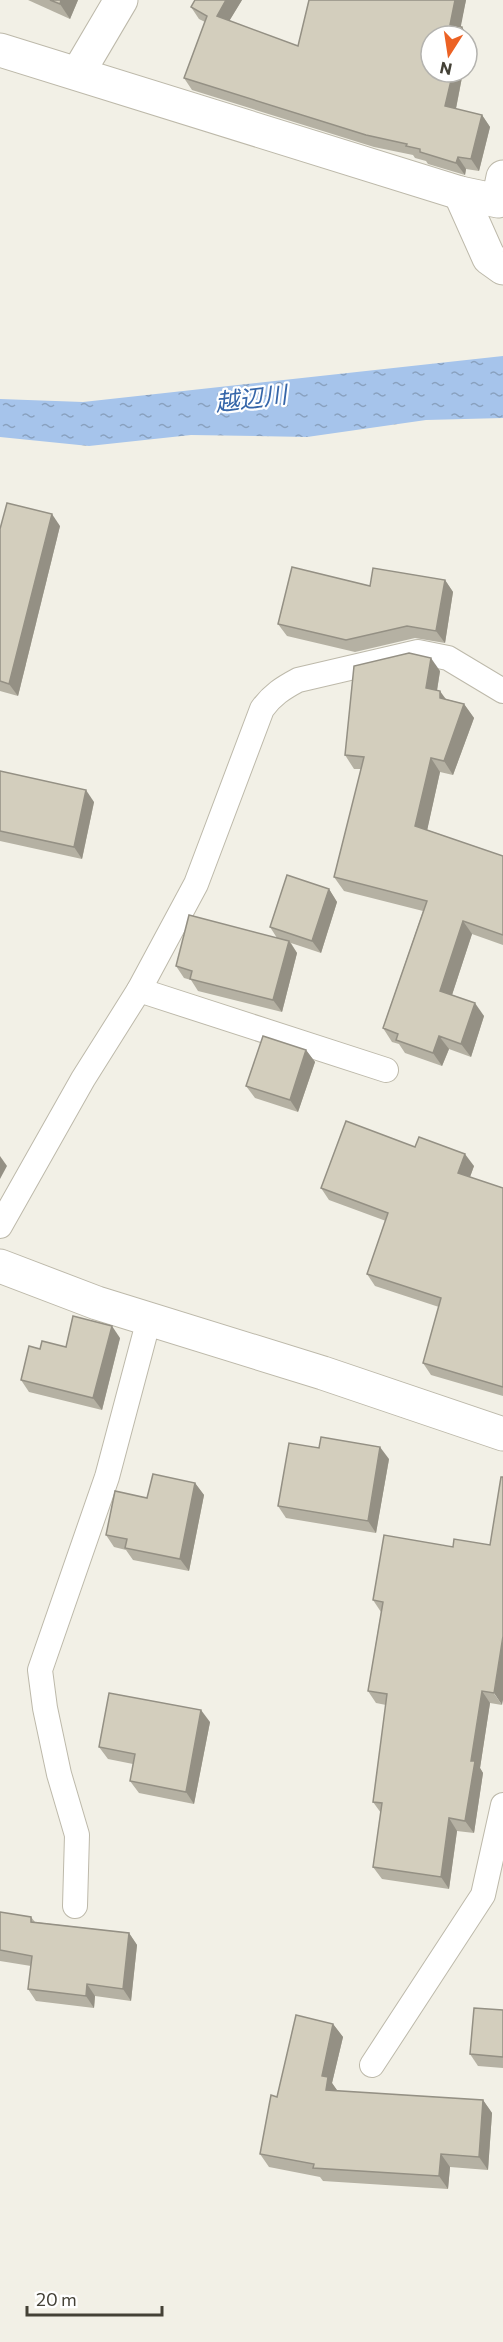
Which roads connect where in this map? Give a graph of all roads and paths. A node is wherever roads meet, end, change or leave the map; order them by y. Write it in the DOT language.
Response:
graph roads {
  1 [pos="121,0"];
  2 [pos="0,50"];
  3 [pos="78,73"];
  4 [pos="503,177"];
  5 [pos="460,192"];
  6 [pos="503,268"];
  7 [pos="503,691"];
  8 [pos="140,990"];
  9 [pos="386,1070"];
  10 [pos="0,1226"];
  11 [pos="0,1266"];
  12 [pos="149,1319"];
  13 [pos="503,1434"];
  14 [pos="503,1805"];
  15 [pos="75,1906"];
  16 [pos="372,2065"];
  1 -- 3 [label="street"];
  2 -- 3 [label="street"];
  3 -- 5 [label="street"];
  4 -- 5 [label="street"];
  5 -- 6 [label="street"];
  7 -- 8 [label="lane"];
  8 -- 9 [label="lane"];
  8 -- 10 [label="lane"];
  11 -- 12 [label="street"];
  12 -- 13 [label="street"];
  12 -- 15 [label="lane"];
  14 -- 16 [label="lane"];
}
